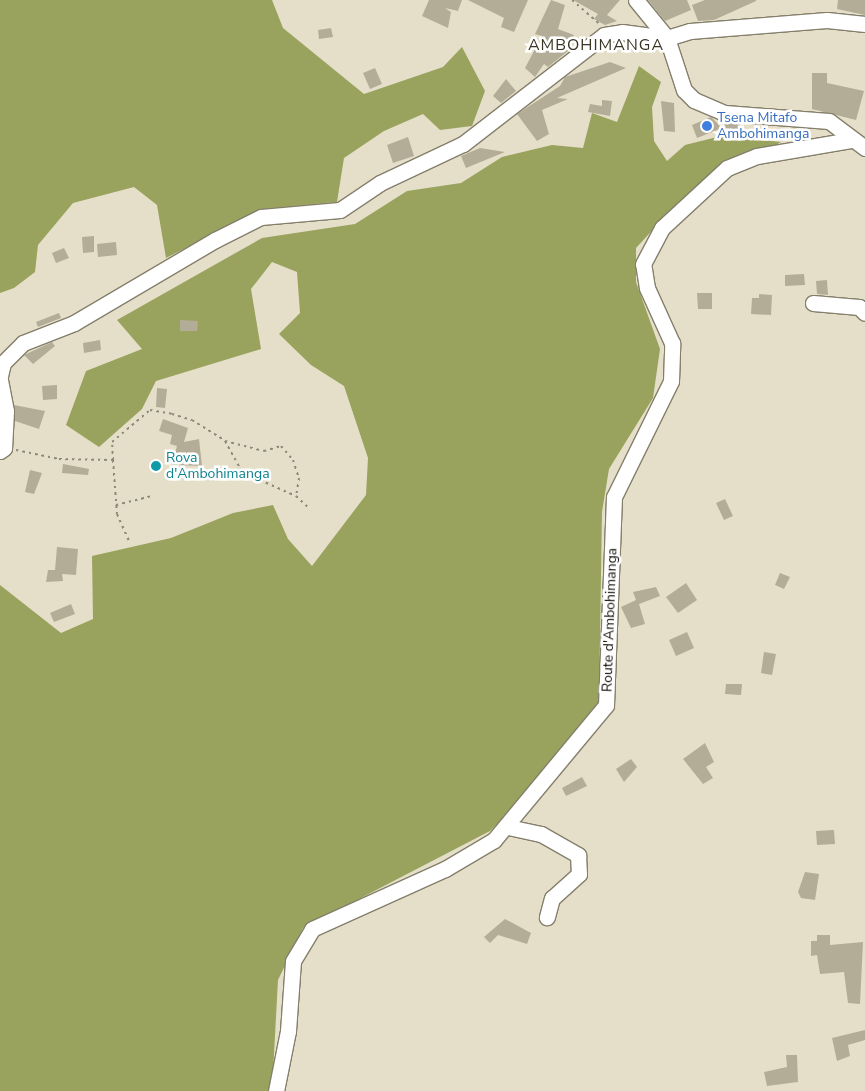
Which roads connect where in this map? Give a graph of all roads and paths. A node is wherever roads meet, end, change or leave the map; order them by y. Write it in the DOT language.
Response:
graph roads {
  1 [pos="572,0"];
  2 [pos="636,0"];
  3 [pos="865,24"];
  4 [pos="604,35"];
  5 [pos="667,38"];
  6 [pos="850,140"];
  7 [pos="865,148"];
  8 [pos="813,302"];
  9 [pos="865,313"];
  10 [pos="0,376"];
  11 [pos="0,380"];
  12 [pos="226,441"];
  13 [pos="2,449"];
  14 [pos="113,460"];
  15 [pos="153,496"];
  16 [pos="296,496"];
  17 [pos="116,504"];
  18 [pos="308,506"];
  19 [pos="130,543"];
  20 [pos="508,828"];
  21 [pos="547,917"];
  22 [pos="276,1091"];
  1 -- 4 [label="path"];
  2 -- 5 [label="street"];
  3 -- 5 [label="street"];
  4 -- 5 [label="street"];
  4 -- 10 [label="street"];
  5 -- 6 [label="street"];
  6 -- 7 [label="street"];
  6 -- 20 [label="street, Route d'Ambohimanga"];
  8 -- 9 [label="street"];
  11 -- 13 [label="street"];
  12 -- 14 [label="path"];
  12 -- 16 [label="path"];
  12 -- 16 [label="path"];
  13 -- 14 [label="path"];
  14 -- 17 [label="path"];
  15 -- 17 [label="path"];
  16 -- 18 [label="path"];
  17 -- 19 [label="path"];
  20 -- 21 [label="street"];
  20 -- 22 [label="street, Route d'Ambohimanga"];
}
